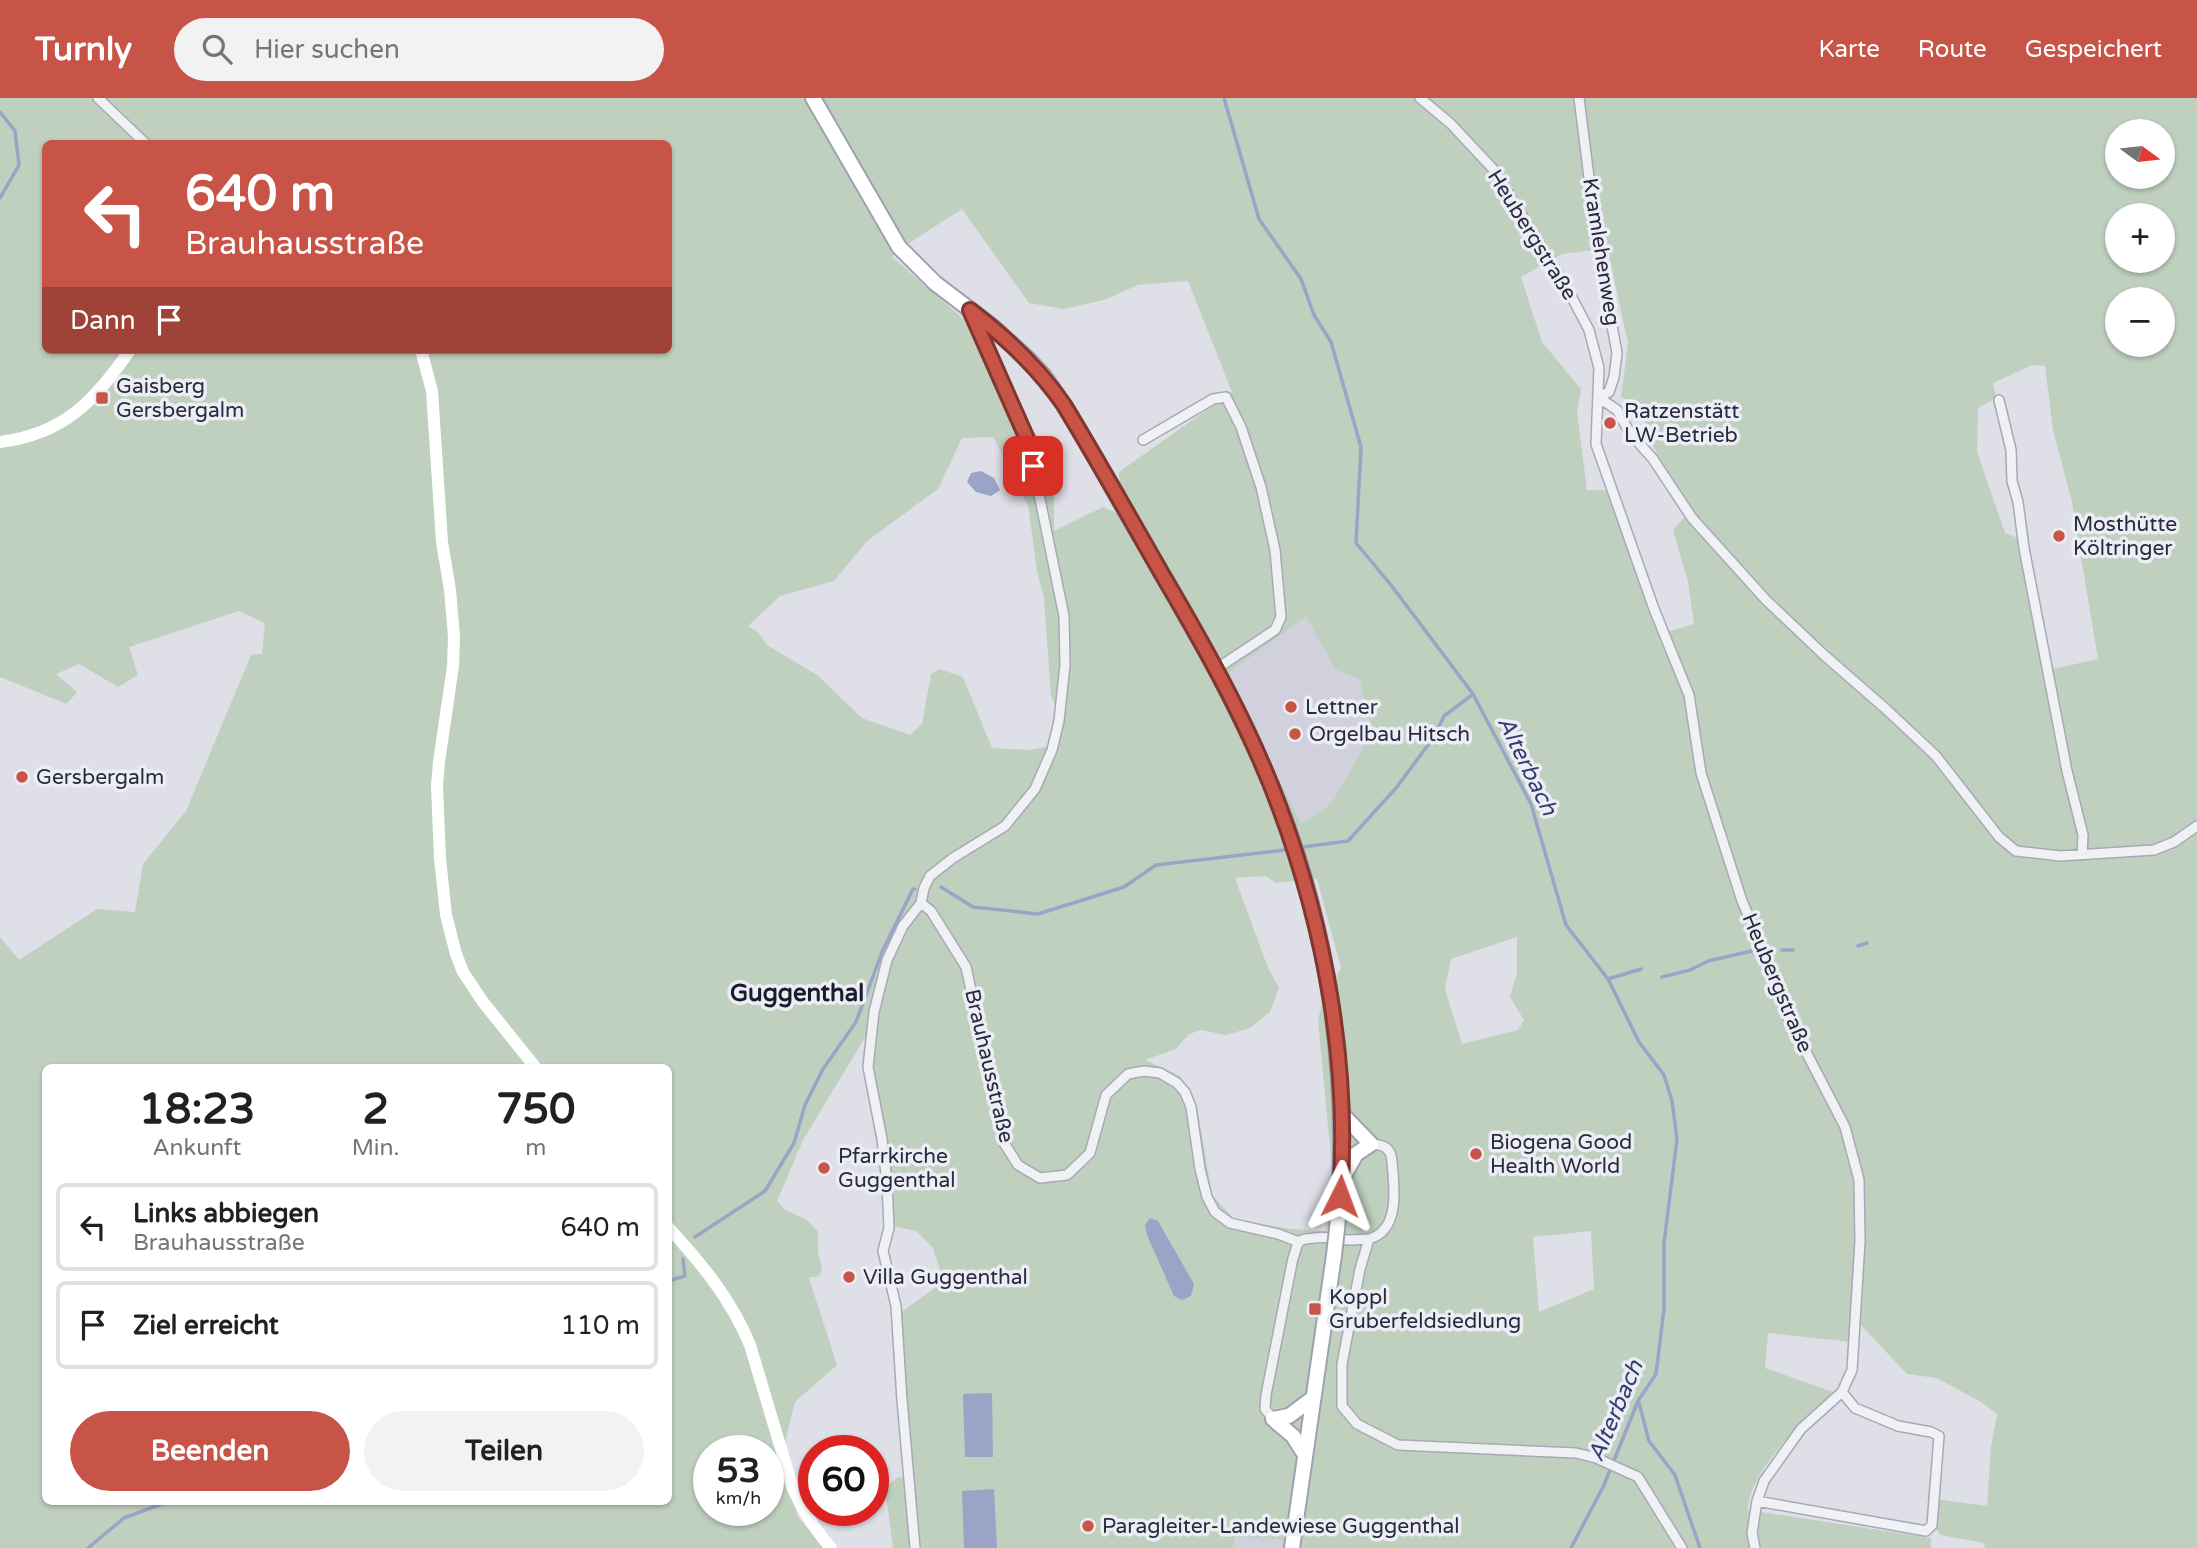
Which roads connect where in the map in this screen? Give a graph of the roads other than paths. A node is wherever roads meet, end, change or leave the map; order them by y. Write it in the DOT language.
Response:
graph roads {
  1 [pos="98,98"];
  2 [pos="813,98"];
  3 [pos="1420,98"];
  4 [pos="1579,98"];
  5 [pos="142,140"];
  6 [pos="970,310"];
  7 [pos="127,354"];
  8 [pos="422,354"];
  9 [pos="1598,397"];
  10 [pos="1999,400"];
  11 [pos="1143,440"];
  12 [pos="0,442"];
  13 [pos="1216,669"];
  14 [pos="2197,827"];
  15 [pos="2082,855"];
  16 [pos="921,903"];
  17 [pos="533,1064"];
  18 [pos="1341,1113"];
  19 [pos="1371,1144"];
  20 [pos="1341,1182"];
  21 [pos="672,1231"];
  22 [pos="1369,1239"];
  23 [pos="1299,1242"];
  24 [pos="1842,1392"];
  25 [pos="1313,1398"];
  26 [pos="1273,1419"];
  27 [pos="1305,1455"];
  28 [pos="1757,1500"];
  29 [pos="831,1548"];
  30 [pos="915,1548"];
  31 [pos="1292,1548"];
  32 [pos="1682,1548"];
  33 [pos="1755,1548"];
  1 -- 5 [label="street"];
  2 -- 6 [label="main road"];
  3 -- 9 [label="street, Heubergstraße"];
  4 -- 9 [label="street, Kramlehenweg"];
  6 -- 13 [label="main road"];
  6 -- 16 [label="street"];
  7 -- 12 [label="main road"];
  8 -- 17 [label="main road"];
  9 -- 15 [label="street"];
  9 -- 24 [label="street, Heubergstraße"];
  10 -- 15 [label="street"];
  11 -- 13 [label="street"];
  13 -- 18 [label="main road"];
  14 -- 15 [label="street"];
  16 -- 23 [label="street, Brauhausstraße"];
  16 -- 30 [label="street"];
  18 -- 19 [label="main road"];
  18 -- 20 [label="main road"];
  19 -- 20 [label="main road"];
  19 -- 22 [label="street"];
  20 -- 25 [label="main road, bridge"];
  21 -- 29 [label="main road"];
  22 -- 23 [label="street"];
  22 -- 32 [label="street"];
  23 -- 26 [label="street"];
  24 -- 28 [label="street, Heubergstraße"];
  24 -- 28 [label="street"];
  25 -- 26 [label="main road"];
  25 -- 27 [label="main road"];
  26 -- 27 [label="main road"];
  27 -- 31 [label="main road"];
  28 -- 33 [label="street, Heubergstraße"];
}
